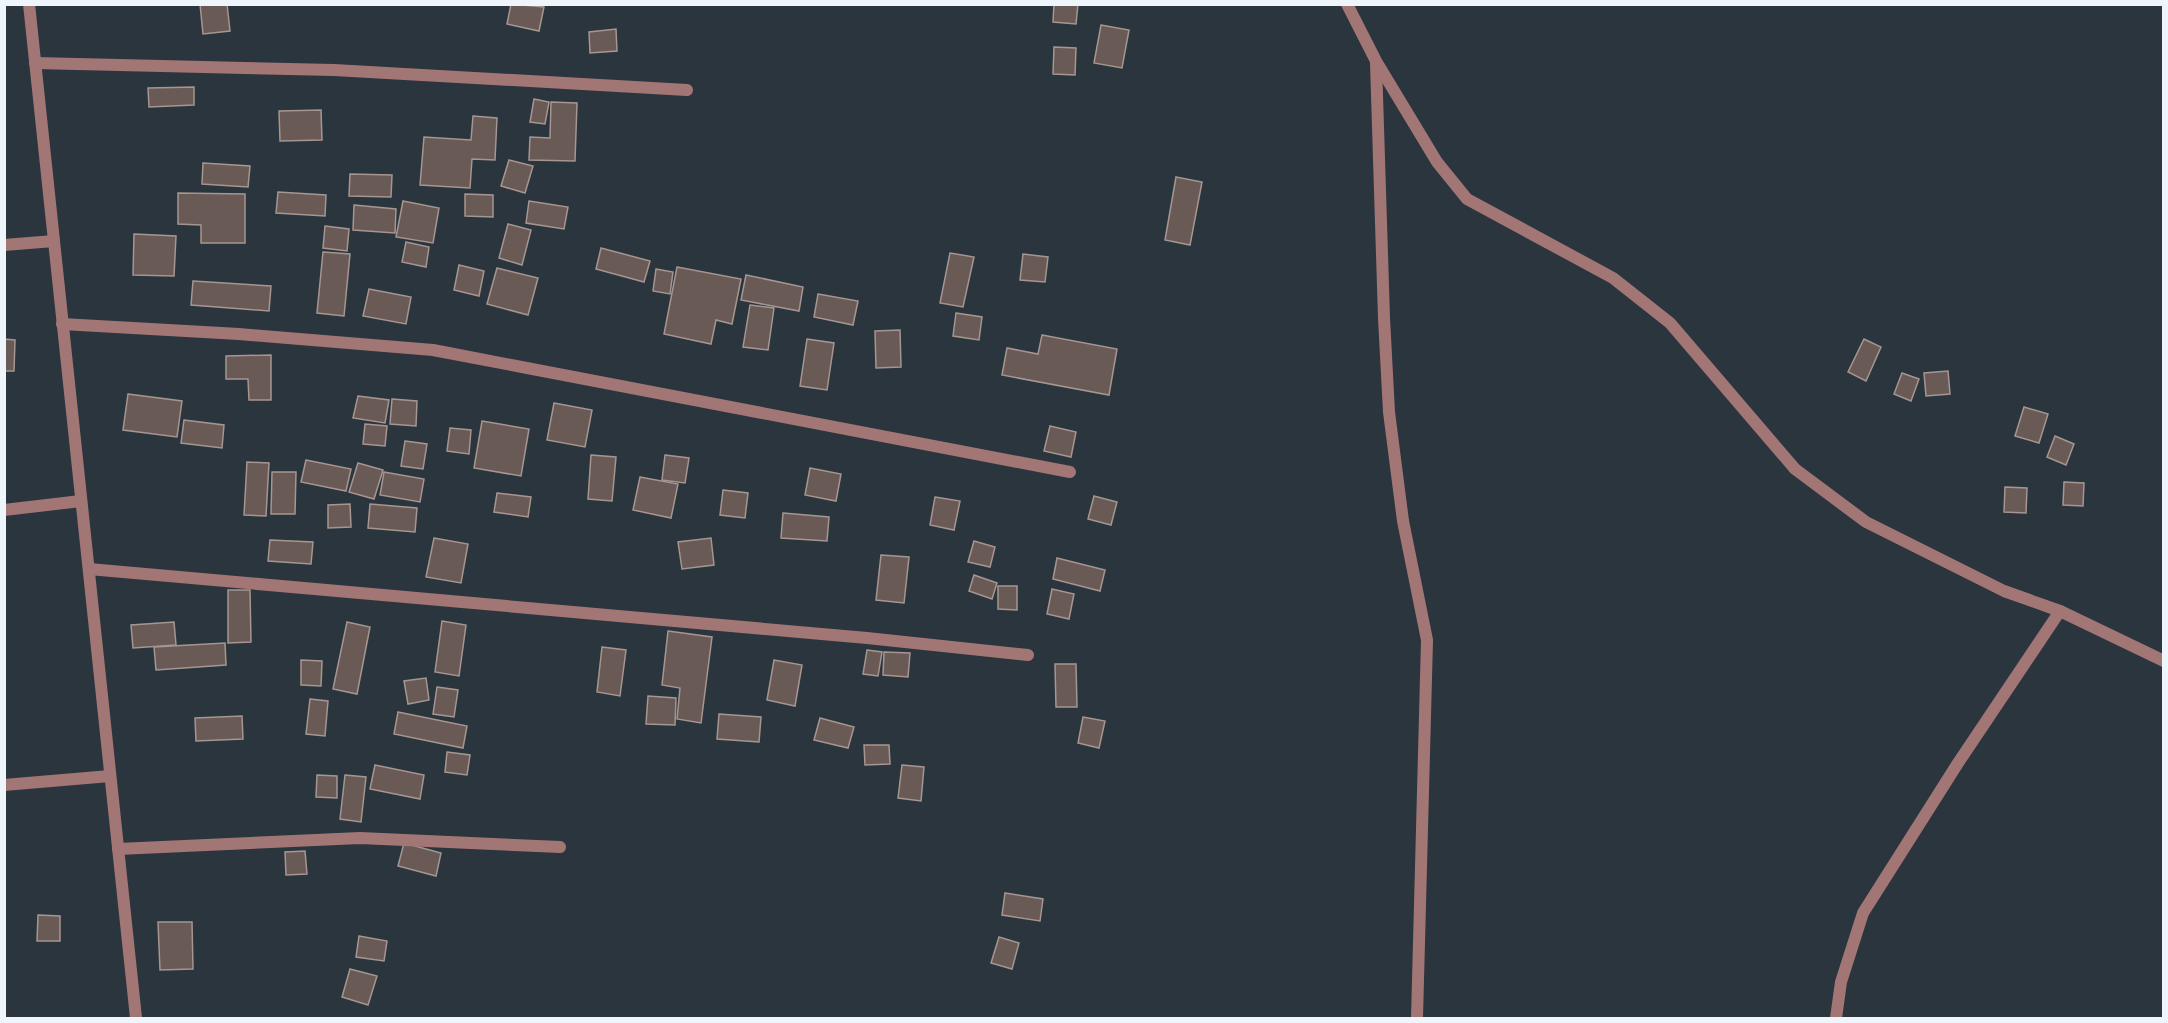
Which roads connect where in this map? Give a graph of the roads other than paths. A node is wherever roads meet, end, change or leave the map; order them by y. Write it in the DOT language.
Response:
graph roads {
  1 [pos="29,4"];
  2 [pos="1347,4"];
  3 [pos="1376,61"];
  4 [pos="35,63"];
  5 [pos="687,90"];
  6 [pos="54,241"];
  7 [pos="4,244"];
  8 [pos="62,324"];
  9 [pos="1070,472"];
  10 [pos="81,501"];
  11 [pos="4,510"];
  12 [pos="88,569"];
  13 [pos="2060,611"];
  14 [pos="1028,655"];
  15 [pos="2163,661"];
  16 [pos="110,776"];
  17 [pos="4,785"];
  18 [pos="560,847"];
  19 [pos="118,849"];
  20 [pos="136,1018"];
  21 [pos="1417,1018"];
  22 [pos="1836,1018"];
  1 -- 4 [label="street"];
  2 -- 3 [label="street"];
  3 -- 13 [label="street"];
  3 -- 21 [label="street"];
  4 -- 5 [label="street"];
  4 -- 6 [label="street"];
  6 -- 7 [label="street"];
  6 -- 8 [label="street"];
  8 -- 9 [label="street"];
  8 -- 10 [label="street"];
  10 -- 11 [label="street"];
  10 -- 12 [label="street"];
  12 -- 14 [label="street"];
  12 -- 16 [label="street"];
  13 -- 15 [label="street"];
  13 -- 22 [label="street"];
  16 -- 17 [label="street"];
  16 -- 19 [label="street"];
  18 -- 19 [label="street"];
  19 -- 20 [label="street"];
}
